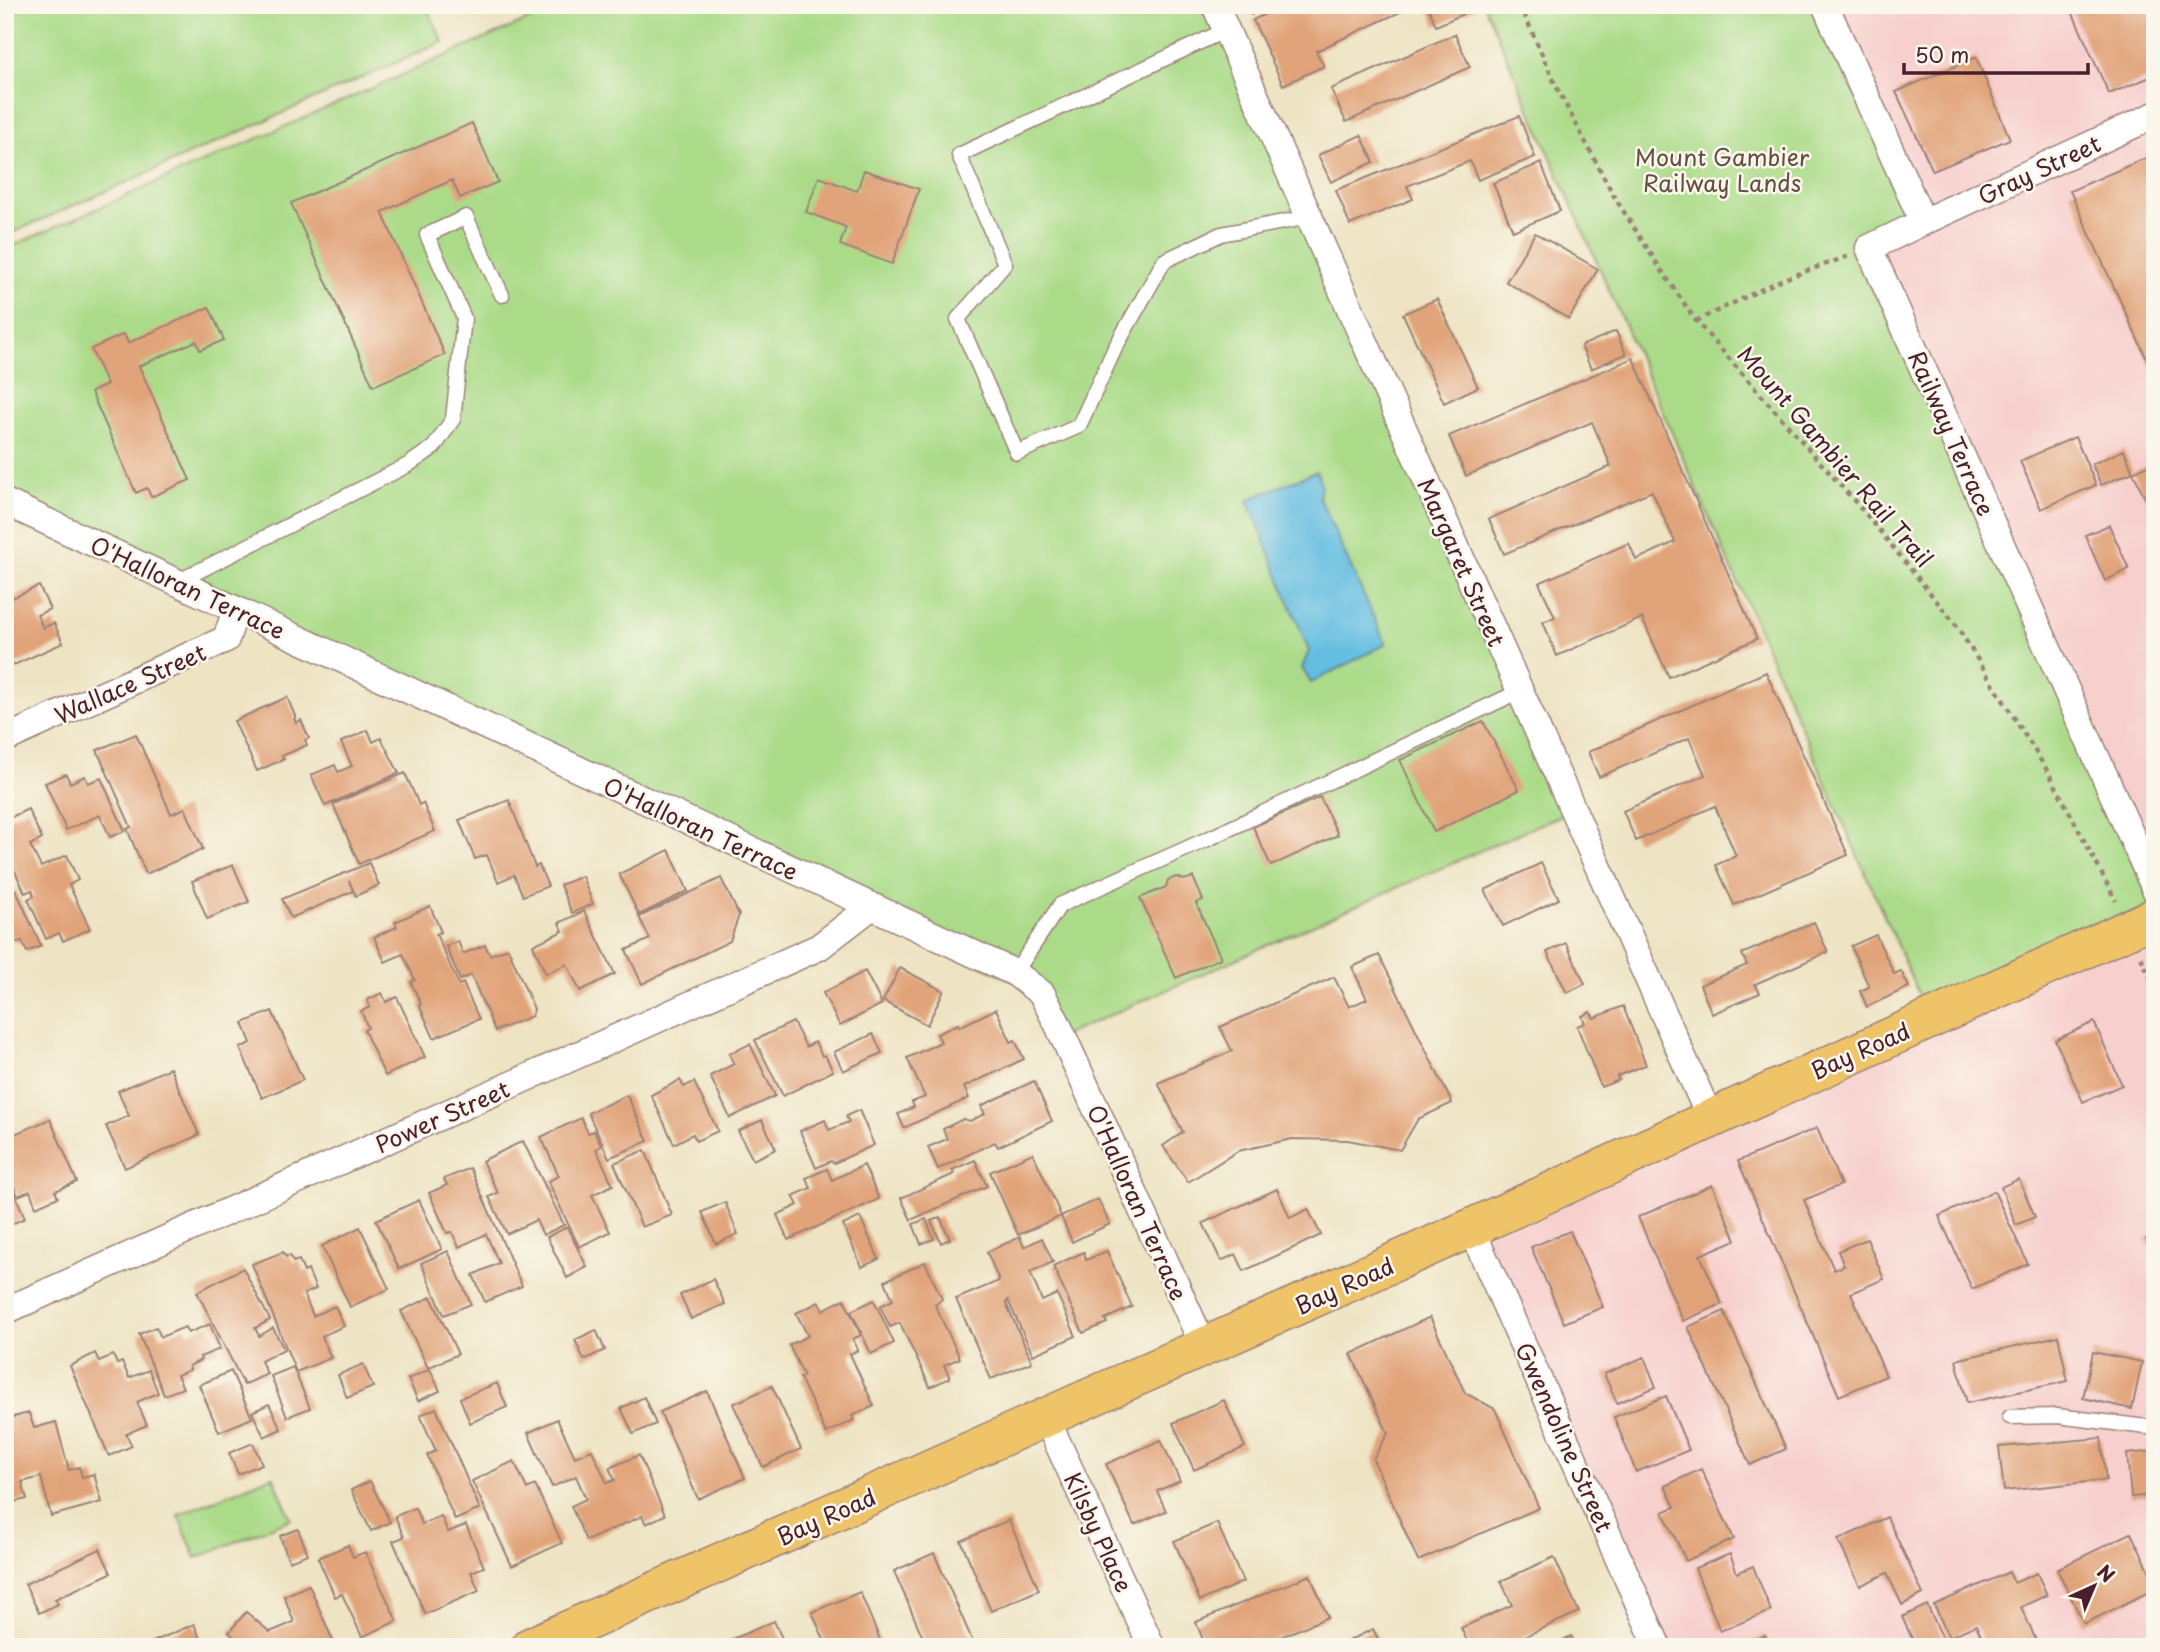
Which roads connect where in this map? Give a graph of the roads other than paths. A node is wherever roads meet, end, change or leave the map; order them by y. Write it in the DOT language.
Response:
graph roads {
  1 [pos="1215,5"];
  2 [pos="1825,5"];
  3 [pos="1226,30"];
  4 [pos="2155,115"];
  5 [pos="1309,216"];
  6 [pos="1923,222"];
  7 [pos="502,295"];
  8 [pos="5,502"];
  9 [pos="177,582"];
  10 [pos="236,610"];
  11 [pos="1520,691"];
  12 [pos="5,739"];
  13 [pos="2155,889"];
  14 [pos="871,907"];
  15 [pos="2148,921"];
  16 [pos="1015,972"];
  17 [pos="1710,1118"];
  18 [pos="1471,1228"];
  19 [pos="5,1311"];
  20 [pos="1204,1347"];
  21 [pos="2010,1417"];
  22 [pos="1046,1418"];
  23 [pos="2155,1425"];
  24 [pos="530,1647"];
  25 [pos="1152,1647"];
  26 [pos="1658,1647"];
  1 -- 3 [label="street, Margaret Street"];
  2 -- 6 [label="street"];
  3 -- 5 [label="street, Margaret Street"];
  3 -- 5 [label="lane"];
  4 -- 6 [label="street, Gray Street"];
  5 -- 11 [label="street, Margaret Street"];
  6 -- 13 [label="street, Railway Terrace"];
  7 -- 9 [label="lane"];
  8 -- 9 [label="street, O'Halloran Terrace"];
  9 -- 10 [label="street, O'Halloran Terrace"];
  10 -- 12 [label="street, Wallace Street"];
  10 -- 14 [label="street, O'Halloran Terrace"];
  11 -- 16 [label="lane"];
  11 -- 17 [label="street, Margaret Street"];
  14 -- 16 [label="street, O'Halloran Terrace"];
  14 -- 19 [label="street, Power Street"];
  15 -- 17 [label="main road, Bay Road"];
  16 -- 20 [label="street, O'Halloran Terrace"];
  17 -- 18 [label="main road, Bay Road"];
  18 -- 20 [label="main road, Bay Road"];
  18 -- 26 [label="street, Gwendoline Street"];
  20 -- 22 [label="main road, Bay Road"];
  21 -- 23 [label="lane"];
  22 -- 24 [label="main road, Bay Road"];
  22 -- 25 [label="street, Kilsby Place"];
}
